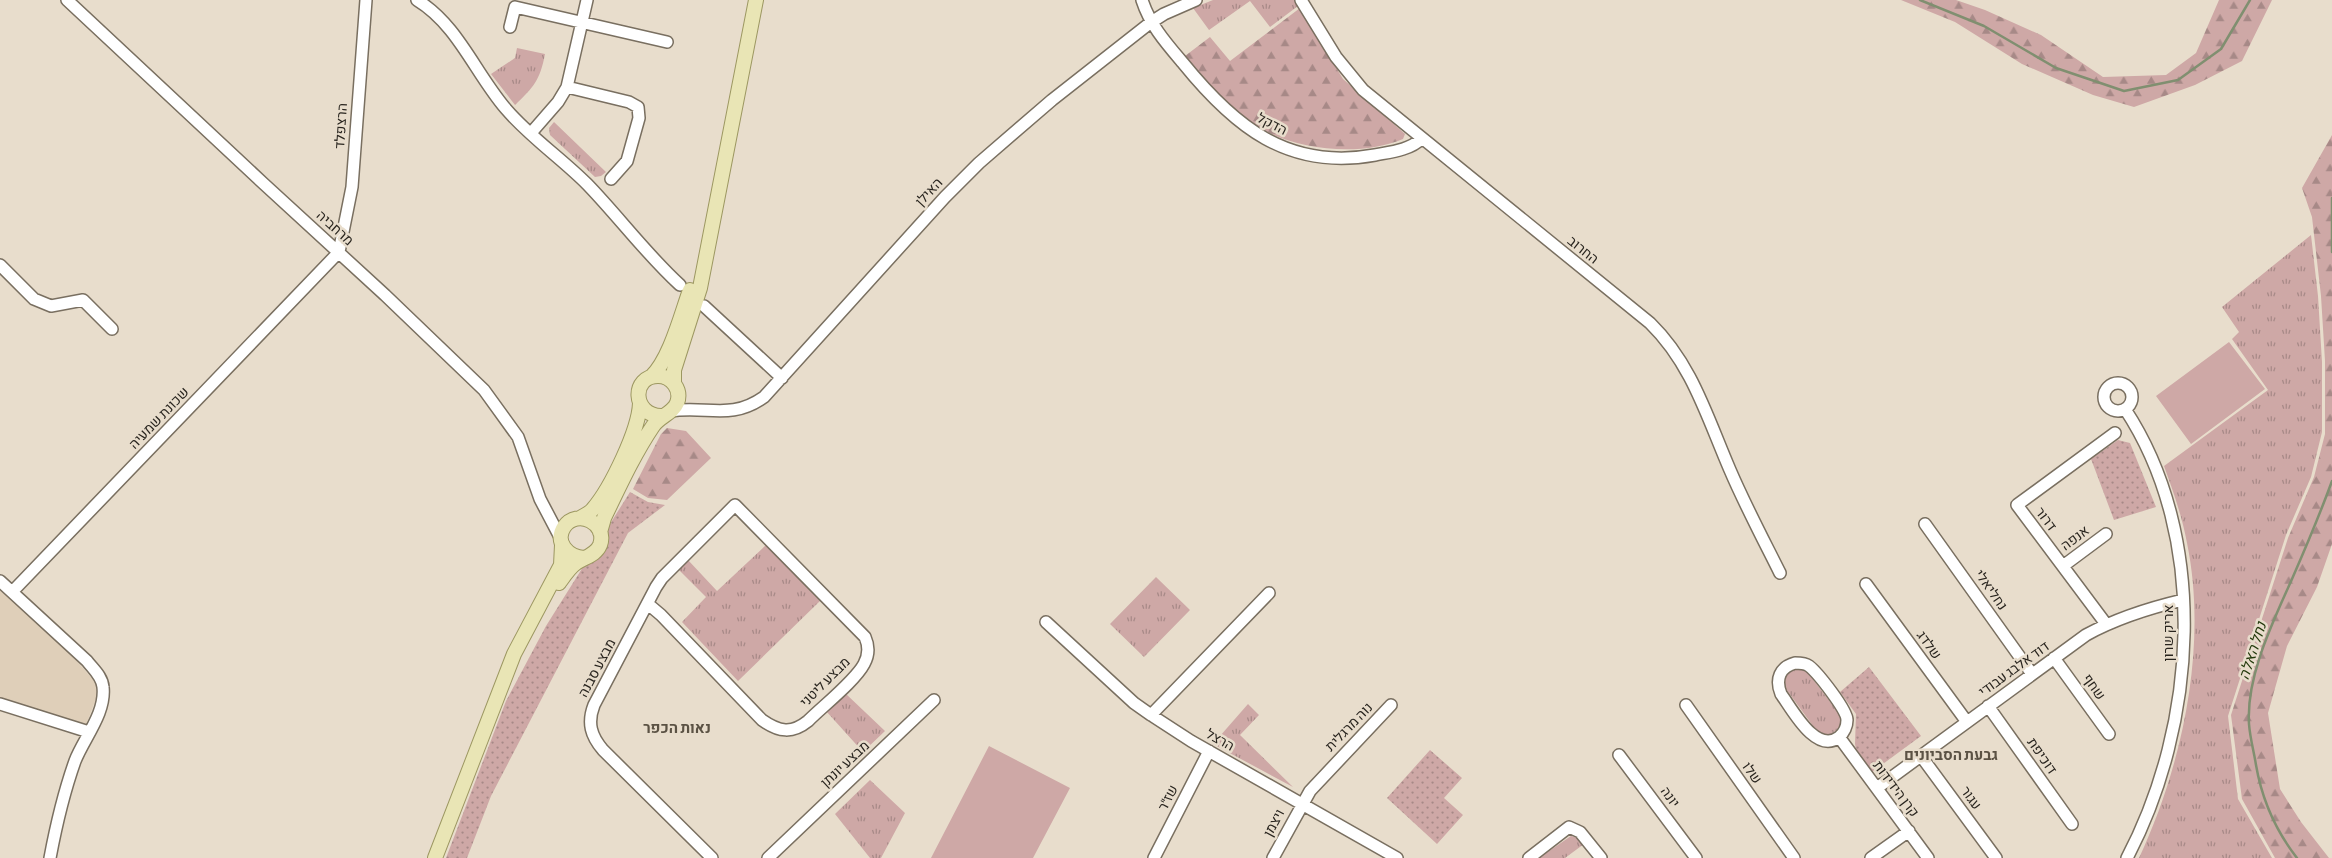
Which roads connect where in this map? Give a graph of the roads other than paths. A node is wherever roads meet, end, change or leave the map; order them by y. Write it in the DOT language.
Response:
graph roads {
  1 [pos="67,0"];
  2 [pos="366,0"];
  3 [pos="587,0"];
  4 [pos="756,0"];
  5 [pos="1142,0"];
  6 [pos="1196,0"];
  7 [pos="1301,0"];
  8 [pos="423,2"];
  9 [pos="582,23"];
  10 [pos="1150,23"];
  11 [pos="510,27"];
  12 [pos="667,42"];
  13 [pos="567,87"];
  14 [pos="531,133"];
  15 [pos="1421,139"];
  16 [pos="726,159"];
  17 [pos="611,179"];
  18 [pos="339,252"];
  19 [pos="0,265"];
  20 [pos="680,285"];
  21 [pos="704,306"];
  22 [pos="112,329"];
  23 [pos="651,377"];
  24 [pos="782,378"];
  25 [pos="676,389"];
  26 [pos="640,403"];
  27 [pos="702,410"];
  28 [pos="2125,410"];
  29 [pos="666,414"];
  30 [pos="2115,433"];
  31 [pos="735,505"];
  32 [pos="543,507"];
  33 [pos="577,518"];
  34 [pos="1925,524"];
  35 [pos="600,532"];
  36 [pos="2106,534"];
  37 [pos="562,542"];
  38 [pos="584,558"];
  39 [pos="2062,566"];
  40 [pos="1780,573"];
  41 [pos="0,581"];
  42 [pos="1866,584"];
  43 [pos="12,592"];
  44 [pos="1269,593"];
  45 [pos="2183,600"];
  46 [pos="648,604"];
  47 [pos="536,614"];
  48 [pos="1046,622"];
  49 [pos="2106,624"];
  50 [pos="2054,658"];
  51 [pos="2032,674"];
  52 [pos="934,700"];
  53 [pos="0,704"];
  54 [pos="1391,705"];
  55 [pos="1686,706"];
  56 [pos="1988,706"];
  57 [pos="1151,715"];
  58 [pos="1966,722"];
  59 [pos="89,732"];
  60 [pos="2109,734"];
  61 [pos="1839,737"];
  62 [pos="1210,751"];
  63 [pos="1619,755"];
  64 [pos="1921,756"];
  65 [pos="1877,788"];
  66 [pos="1302,802"];
  67 [pos="2072,824"];
  68 [pos="1909,832"];
  69 [pos="694,843"];
  70 [pos="50,858"];
  71 [pos="435,858"];
  72 [pos="706,858"];
  73 [pos="712,858"];
  74 [pos="767,858"];
  75 [pos="1154,858"];
  76 [pos="1273,858"];
  77 [pos="1398,858"];
  78 [pos="1529,858"];
  79 [pos="1601,858"];
  80 [pos="1696,858"];
  81 [pos="1794,858"];
  82 [pos="1871,858"];
  83 [pos="1928,858"];
  84 [pos="1996,858"];
  85 [pos="2127,858"];
  1 -- 18 [label="street, מרחביה"];
  2 -- 18 [label="street, הרצפלד"];
  3 -- 9 [label="street"];
  4 -- 16 [label="main road"];
  5 -- 10 [label="street"];
  6 -- 10 [label="street, האילן"];
  7 -- 15 [label="street, החרוב"];
  8 -- 14 [label="street"];
  9 -- 11 [label="street"];
  9 -- 12 [label="street"];
  9 -- 13 [label="street"];
  10 -- 15 [label="street, הדקל"];
  10 -- 24 [label="street, האילן"];
  13 -- 14 [label="street"];
  13 -- 17 [label="street"];
  14 -- 20 [label="street"];
  15 -- 40 [label="street, החרוב"];
  16 -- 23 [label="main road"];
  16 -- 25 [label="main road"];
  18 -- 32 [label="street, מרחביה"];
  18 -- 43 [label="street, שכונת שמעיה"];
  19 -- 22 [label="street"];
  21 -- 24 [label="street"];
  23 -- 25 [label="main road"];
  23 -- 26 [label="main road"];
  24 -- 27 [label="street, האילן"];
  25 -- 27 [label="street, האילן"];
  25 -- 29 [label="main road"];
  26 -- 29 [label="main road"];
  26 -- 33 [label="main road"];
  27 -- 29 [label="street, האילן"];
  28 -- 45 [label="street, אריק שרון"];
  29 -- 35 [label="main road"];
  30 -- 39 [label="street, דרור"];
  31 -- 46 [label="street, מבצע סבנה"];
  31 -- 46 [label="street, מבצע ליטני"];
  32 -- 33 [label="street"];
  32 -- 37 [label="street, מרחביה"];
  33 -- 35 [label="main road"];
  33 -- 37 [label="main road"];
  34 -- 51 [label="street, נחליאלי"];
  35 -- 38 [label="main road"];
  36 -- 39 [label="street, אנפה"];
  37 -- 38 [label="main road"];
  37 -- 47 [label="main road"];
  38 -- 47 [label="main road"];
  39 -- 49 [label="street, דרור"];
  41 -- 43 [label="street"];
  42 -- 58 [label="street, שלדג"];
  43 -- 59 [label="street"];
  44 -- 57 [label="street"];
  45 -- 49 [label="street, דוד אלבג עבודי"];
  45 -- 85 [label="street, אריק שרון"];
  46 -- 69 [label="street, מבצע סבנה"];
  47 -- 71 [label="main road"];
  48 -- 57 [label="street, הרצל"];
  49 -- 50 [label="street, דוד אלבג עבודי"];
  50 -- 51 [label="street, דוד אלבג עבודי"];
  50 -- 60 [label="street, שחף"];
  51 -- 56 [label="street, דוד אלבג עבודי"];
  52 -- 74 [label="street, מבצע יונתן"];
  53 -- 59 [label="street"];
  54 -- 66 [label="street, נוה מרגלית"];
  55 -- 81 [label="street, שלו"];
  56 -- 58 [label="street, דוד אלבג עבודי"];
  56 -- 67 [label="street, דוכיפת"];
  57 -- 62 [label="street, הרצל"];
  58 -- 64 [label="street, דוד אלבג עבודי"];
  59 -- 70 [label="street"];
  61 -- 61 [label="street"];
  61 -- 65 [label="street, קרן הידידות"];
  62 -- 66 [label="street, הרצל"];
  62 -- 75 [label="street, שז\"ר"];
  63 -- 80 [label="street, יונה"];
  64 -- 65 [label="street, דוד אלבג עבודי"];
  64 -- 84 [label="street, עגור"];
  65 -- 68 [label="street, קרן הידידות"];
  66 -- 76 [label="street, ויצמן"];
  66 -- 77 [label="street, הרצל"];
  68 -- 82 [label="street"];
  68 -- 83 [label="street, קרן הידידות"];
  69 -- 72 [label="street, מבצע סבנה"];
  69 -- 73 [label="street, מבצע סבנה"];
  78 -- 79 [label="street"];
}
